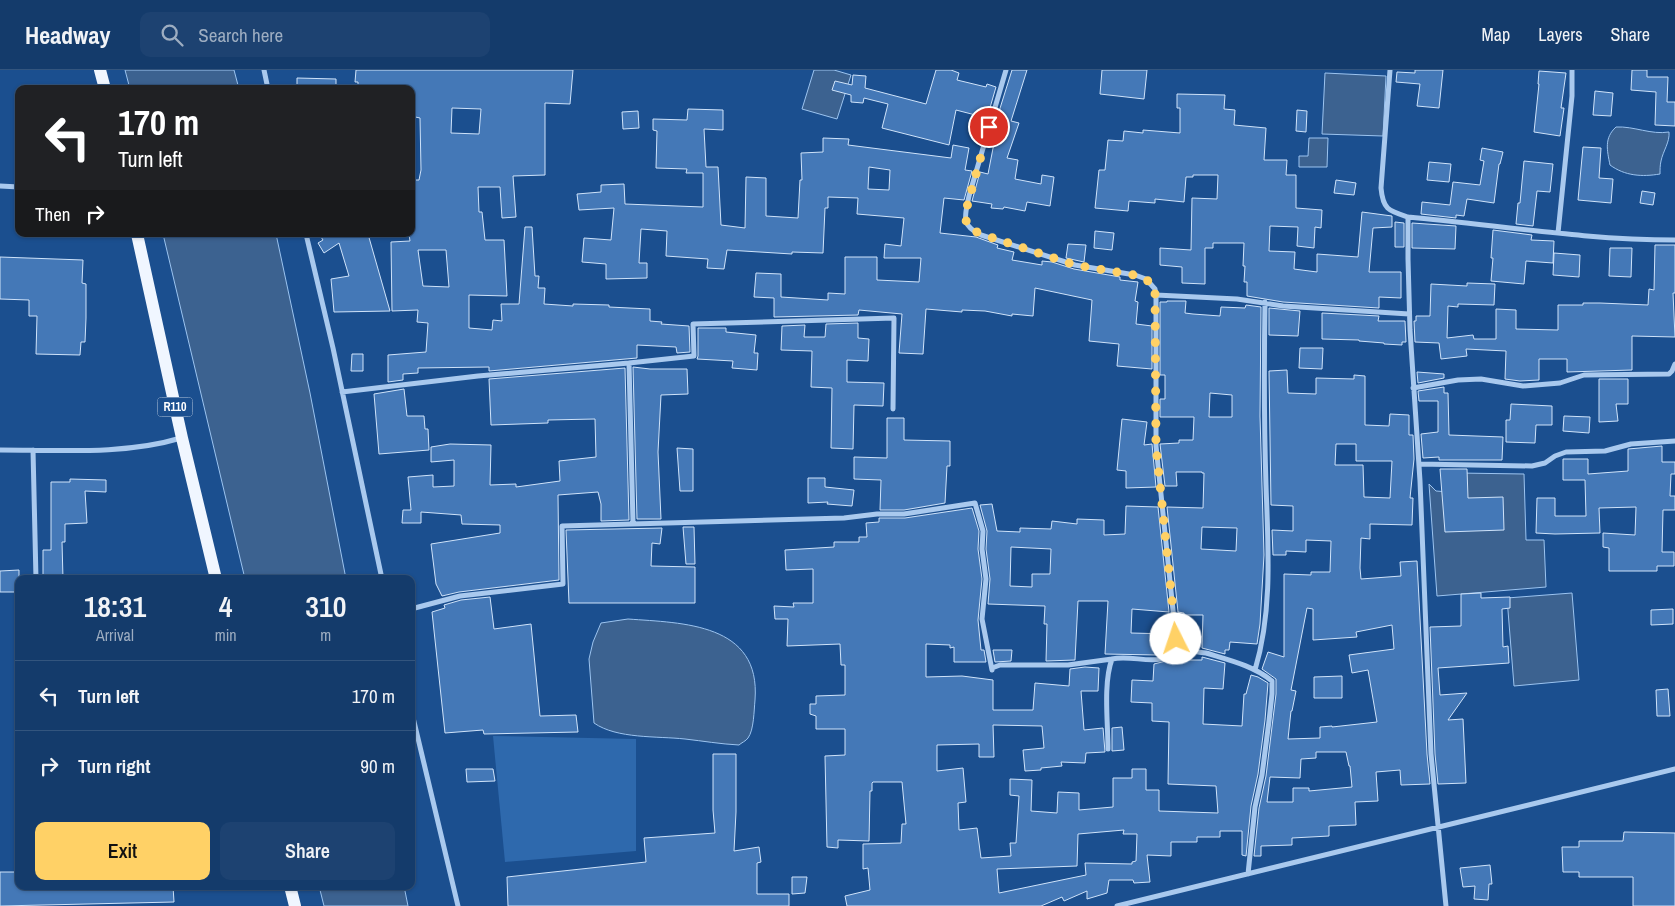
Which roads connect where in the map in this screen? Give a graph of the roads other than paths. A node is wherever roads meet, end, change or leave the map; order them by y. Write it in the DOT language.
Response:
graph roads {
  1 [pos="100,70"];
  2 [pos="264,70"];
  3 [pos="1006,70"];
  4 [pos="1390,70"];
  5 [pos="1572,70"];
  6 [pos="103,85"];
  7 [pos="267,85"];
  8 [pos="0,186"];
  9 [pos="15,187"];
  10 [pos="1408,217"];
  11 [pos="1558,233"];
  12 [pos="138,237"];
  13 [pos="307,237"];
  14 [pos="1675,240"];
  15 [pos="1156,295"];
  16 [pos="1265,302"];
  17 [pos="1409,314"];
  18 [pos="629,363"];
  19 [pos="1675,364"];
  20 [pos="1413,388"];
  21 [pos="342,392"];
  22 [pos="893,409"];
  23 [pos="182,438"];
  24 [pos="1675,440"];
  25 [pos="0,450"];
  26 [pos="33,450"];
  27 [pos="1419,464"];
  28 [pos="633,523"];
  29 [pos="36,575"];
  30 [pos="215,575"];
  31 [pos="381,575"];
  32 [pos="415,608"];
  33 [pos="1179,645"];
  34 [pos="1112,660"];
  35 [pos="1255,670"];
  36 [pos="415,726"];
  37 [pos="1108,749"];
  38 [pos="1675,768"];
  39 [pos="1438,827"];
  40 [pos="1248,874"];
  41 [pos="291,890"];
  42 [pos="295,906"];
  43 [pos="458,906"];
  44 [pos="1117,906"];
  45 [pos="1446,906"];
  1 -- 6 [label="main road"];
  2 -- 7 [label="street"];
  3 -- 15 [label="street"];
  4 -- 10 [label="street"];
  5 -- 11 [label="street"];
  8 -- 9 [label="street"];
  10 -- 11 [label="street"];
  10 -- 17 [label="street"];
  11 -- 14 [label="street"];
  12 -- 23 [label="main road, R110"];
  13 -- 21 [label="street"];
  15 -- 16 [label="street"];
  15 -- 33 [label="street"];
  16 -- 17 [label="street"];
  16 -- 35 [label="street"];
  17 -- 20 [label="street"];
  18 -- 21 [label="street"];
  18 -- 22 [label="street"];
  18 -- 28 [label="street"];
  19 -- 20 [label="street"];
  20 -- 27 [label="street"];
  21 -- 31 [label="street"];
  23 -- 26 [label="street"];
  23 -- 30 [label="main road, R110"];
  24 -- 27 [label="street"];
  25 -- 26 [label="street"];
  26 -- 29 [label="street"];
  27 -- 39 [label="street"];
  28 -- 32 [label="street"];
  28 -- 34 [label="street"];
  33 -- 34 [label="street"];
  33 -- 35 [label="street"];
  34 -- 37 [label="street"];
  35 -- 40 [label="street"];
  36 -- 43 [label="street"];
  38 -- 39 [label="street"];
  39 -- 40 [label="street"];
  39 -- 45 [label="street"];
  40 -- 44 [label="street"];
  41 -- 42 [label="main road"];
}
